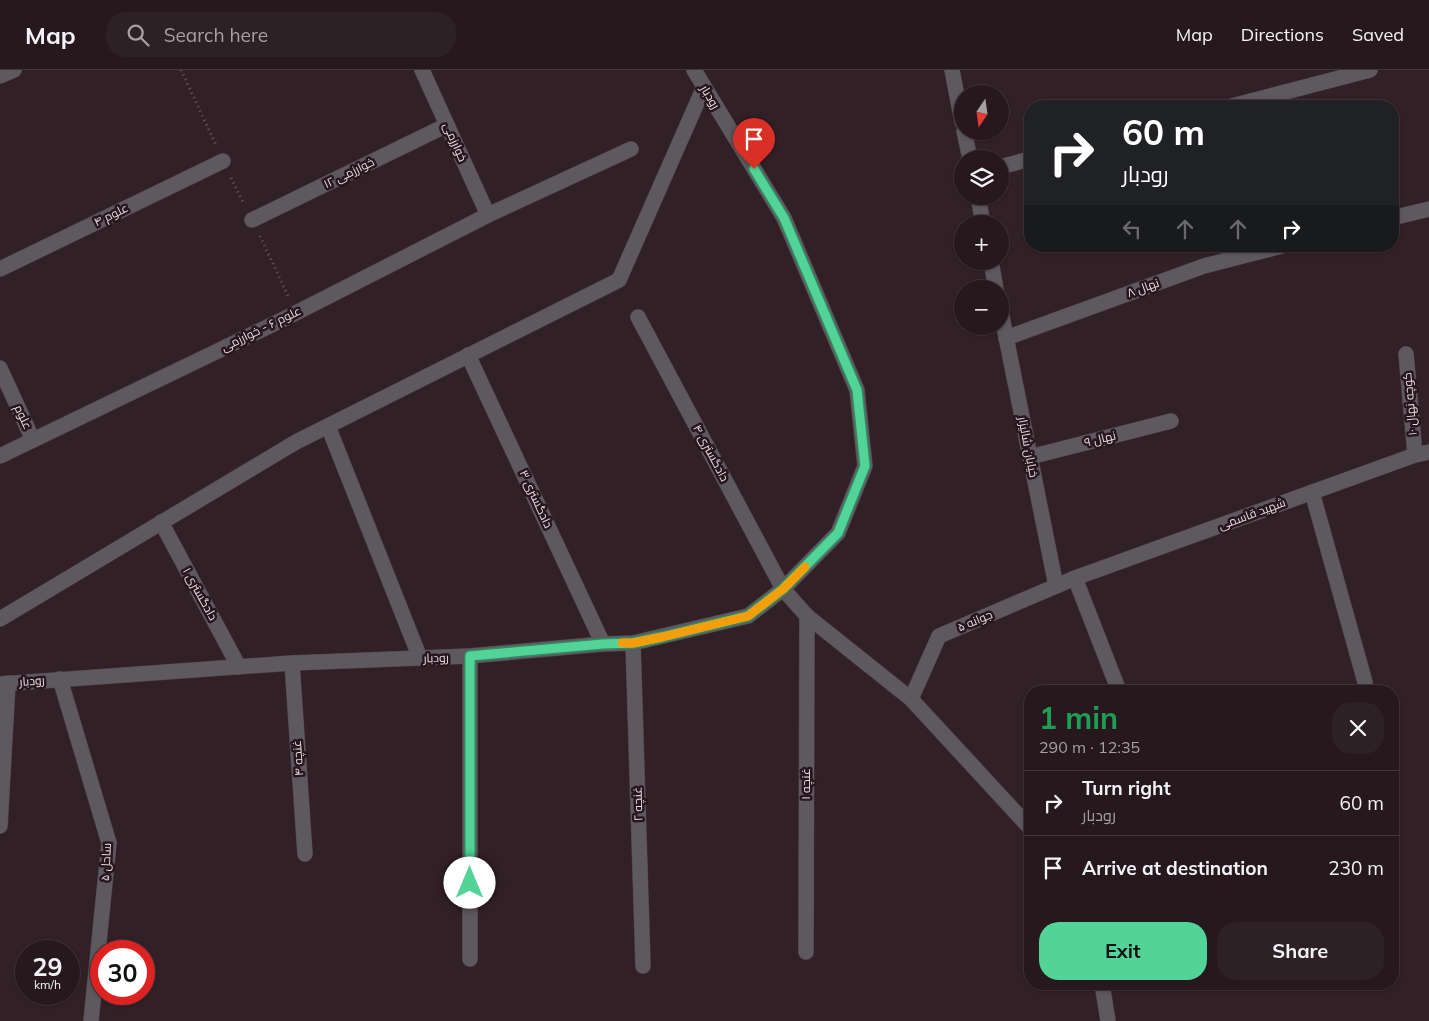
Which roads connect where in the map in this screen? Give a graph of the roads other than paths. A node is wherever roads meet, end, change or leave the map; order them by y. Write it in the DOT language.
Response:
graph roads {
  1 [pos="14,70"];
  2 [pos="422,70"];
  3 [pos="694,70"];
  4 [pos="952,70"];
  5 [pos="1370,70"];
  6 [pos="0,76"];
  7 [pos="955,85"];
  8 [pos="704,87"];
  9 [pos="1255,100"];
  10 [pos="447,125"];
  11 [pos="631,149"];
  12 [pos="223,161"];
  13 [pos="1024,161"];
  14 [pos="1009,165"];
  15 [pos="1429,209"];
  16 [pos="488,215"];
  17 [pos="1399,216"];
  18 [pos="252,220"];
  19 [pos="1259,252"];
  20 [pos="0,269"];
  21 [pos="638,317"];
  22 [pos="1005,335"];
  23 [pos="1006,338"];
  24 [pos="1406,354"];
  25 [pos="468,355"];
  26 [pos="0,368"];
  27 [pos="1171,421"];
  28 [pos="328,426"];
  29 [pos="33,440"];
  30 [pos="1422,453"];
  31 [pos="0,456"];
  32 [pos="1030,457"];
  33 [pos="1312,492"];
  34 [pos="161,522"];
  35 [pos="1075,578"];
  36 [pos="1056,586"];
  37 [pos="783,589"];
  38 [pos="807,616"];
  39 [pos="0,619"];
  40 [pos="633,643"];
  41 [pos="603,644"];
  42 [pos="470,656"];
  43 [pos="420,658"];
  44 [pos="292,663"];
  45 [pos="240,666"];
  46 [pos="60,679"];
  47 [pos="1365,682"];
  48 [pos="4,683"];
  49 [pos="1117,685"];
  50 [pos="911,699"];
  51 [pos="1024,821"];
  52 [pos="0,826"];
  53 [pos="304,854"];
  54 [pos="806,952"];
  55 [pos="470,959"];
  56 [pos="643,966"];
  57 [pos="1103,990"];
  58 [pos="91,1021"];
  59 [pos="1108,1021"];
  1 -- 6 [label="street"];
  2 -- 10 [label="street, خوارزمی"];
  3 -- 8 [label="street, رودبار"];
  4 -- 7 [label="street"];
  5 -- 9 [label="street"];
  8 -- 25 [label="street"];
  8 -- 37 [label="street, رودبار"];
  10 -- 16 [label="street, خوارزمی"];
  10 -- 18 [label="street, خوارزمی ۱۲"];
  11 -- 16 [label="street, علوم ۶ - خوارزمی"];
  12 -- 20 [label="street, علوم ۴"];
  13 -- 14 [label="street"];
  15 -- 17 [label="street"];
  16 -- 29 [label="street, علوم ۶ - خوارزمی"];
  19 -- 23 [label="street, نهال ۸"];
  21 -- 37 [label="street, دادگستری ۴"];
  22 -- 23 [label="street, خیابان شالیزار"];
  23 -- 32 [label="street, خیابان شالیزار"];
  24 -- 30 [label="street, کوچه نهال ۱۰"];
  25 -- 28 [label="street"];
  25 -- 41 [label="street, دادگستری ۳"];
  26 -- 29 [label="street, علوم"];
  27 -- 32 [label="street, نهال ۹"];
  28 -- 34 [label="street"];
  28 -- 43 [label="street"];
  29 -- 31 [label="street, علوم ۶ - خوارزمی"];
  30 -- 33 [label="street, شهید قاسمی"];
  32 -- 36 [label="street, خیابان شالیزار"];
  33 -- 35 [label="street, شهید قاسمی"];
  33 -- 47 [label="street"];
  34 -- 39 [label="street"];
  34 -- 45 [label="street, دادگستری ۱"];
  35 -- 36 [label="street, جوانه ۵"];
  35 -- 49 [label="street"];
  36 -- 50 [label="street, جوانه ۵"];
  37 -- 38 [label="street"];
  37 -- 40 [label="street, رودبار"];
  38 -- 50 [label="street"];
  38 -- 54 [label="street, غنچه ۱"];
  40 -- 41 [label="street, رودبار"];
  40 -- 56 [label="street, غنچه ۲"];
  41 -- 42 [label="street, رودبار"];
  42 -- 43 [label="street, رودبار"];
  42 -- 55 [label="street"];
  43 -- 44 [label="street, رودبار"];
  44 -- 45 [label="street, رودبار"];
  44 -- 53 [label="street, غنچه ۴"];
  45 -- 46 [label="street, رودبار"];
  46 -- 48 [label="street, رودبار"];
  46 -- 58 [label="street, ساحل ۵"];
  48 -- 52 [label="street"];
  50 -- 51 [label="street"];
  57 -- 59 [label="street"];
}
